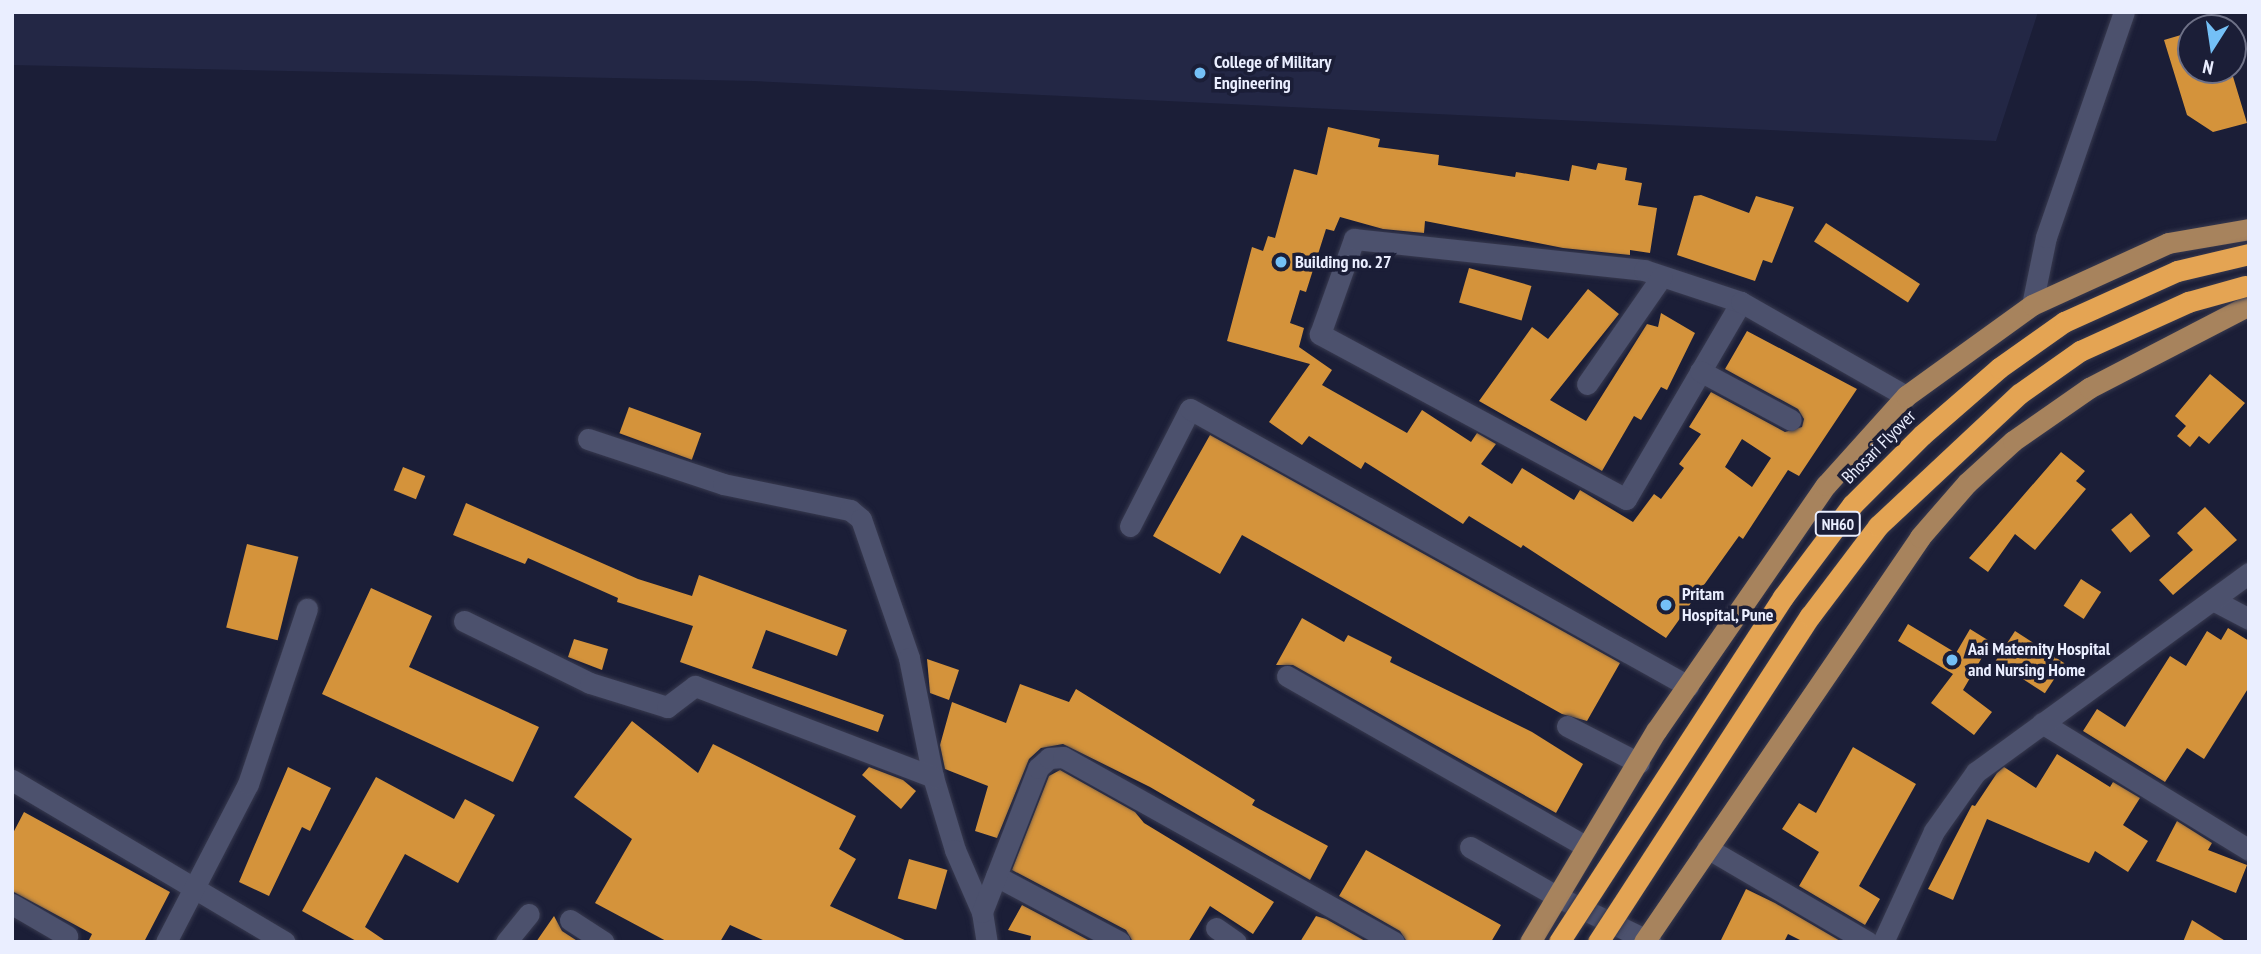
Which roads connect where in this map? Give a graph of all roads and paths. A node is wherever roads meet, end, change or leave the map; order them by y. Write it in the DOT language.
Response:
graph roads {
  1 [pos="2124,12"];
  2 [pos="2249,229"];
  3 [pos="2249,254"];
  4 [pos="1662,276"];
  5 [pos="2247,295"];
  6 [pos="1741,302"];
  7 [pos="2032,305"];
  8 [pos="1700,372"];
  9 [pos="1587,384"];
  10 [pos="1906,396"];
  11 [pos="1791,420"];
  12 [pos="588,439"];
  13 [pos="1130,526"];
  14 [pos="2249,573"];
  15 [pos="2213,600"];
  16 [pos="307,609"];
  17 [pos="2249,619"];
  18 [pos="464,621"];
  19 [pos="1287,676"];
  20 [pos="1688,686"];
  21 [pos="2042,723"];
  22 [pos="1567,726"];
  23 [pos="1639,763"];
  24 [pos="933,777"];
  25 [pos="15,788"];
  26 [pos="1470,847"];
  27 [pos="1587,847"];
  28 [pos="1707,848"];
  29 [pos="2249,850"];
  30 [pos="996,876"];
  31 [pos="197,886"];
  32 [pos="1558,897"];
  33 [pos="12,904"];
  34 [pos="982,912"];
  35 [pos="530,914"];
  36 [pos="570,920"];
  37 [pos="1216,929"];
  38 [pos="67,936"];
  39 [pos="1647,941"];
  40 [pos="166,942"];
  41 [pos="285,942"];
  42 [pos="506,942"];
  43 [pos="604,942"];
  44 [pos="988,942"];
  45 [pos="1120,942"];
  46 [pos="1237,942"];
  47 [pos="1394,942"];
  48 [pos="1530,942"];
  49 [pos="1559,942"];
  50 [pos="1598,942"];
  51 [pos="1868,942"];
  52 [pos="1884,942"];
  1 -- 7 [label="street"];
  2 -- 7 [label="main road"];
  3 -- 49 [label="highway, Bhosari Flyover / NH60, bridge"];
  4 -- 6 [label="street"];
  4 -- 8 [label="street"];
  4 -- 9 [label="street"];
  5 -- 28 [label="main road"];
  5 -- 50 [label="highway, NH60, bridge"];
  6 -- 8 [label="street"];
  6 -- 10 [label="street"];
  7 -- 10 [label="main road"];
  8 -- 11 [label="street"];
  10 -- 20 [label="main road"];
  12 -- 24 [label="street"];
  13 -- 20 [label="street"];
  14 -- 15 [label="street"];
  15 -- 17 [label="street"];
  15 -- 21 [label="street"];
  16 -- 31 [label="street"];
  18 -- 24 [label="street"];
  19 -- 27 [label="street"];
  20 -- 23 [label="main road"];
  21 -- 29 [label="street"];
  21 -- 52 [label="street"];
  22 -- 23 [label="street"];
  23 -- 27 [label="main road"];
  24 -- 34 [label="street"];
  25 -- 31 [label="street"];
  26 -- 32 [label="street"];
  27 -- 32 [label="main road"];
  28 -- 39 [label="main road"];
  28 -- 51 [label="street"];
  30 -- 34 [label="street"];
  30 -- 45 [label="street"];
  30 -- 47 [label="street"];
  31 -- 40 [label="street"];
  31 -- 41 [label="street"];
  32 -- 39 [label="street"];
  32 -- 48 [label="main road"];
  33 -- 38 [label="street"];
  34 -- 44 [label="street"];
  35 -- 42 [label="street"];
  36 -- 43 [label="street"];
  37 -- 46 [label="street"];
}
